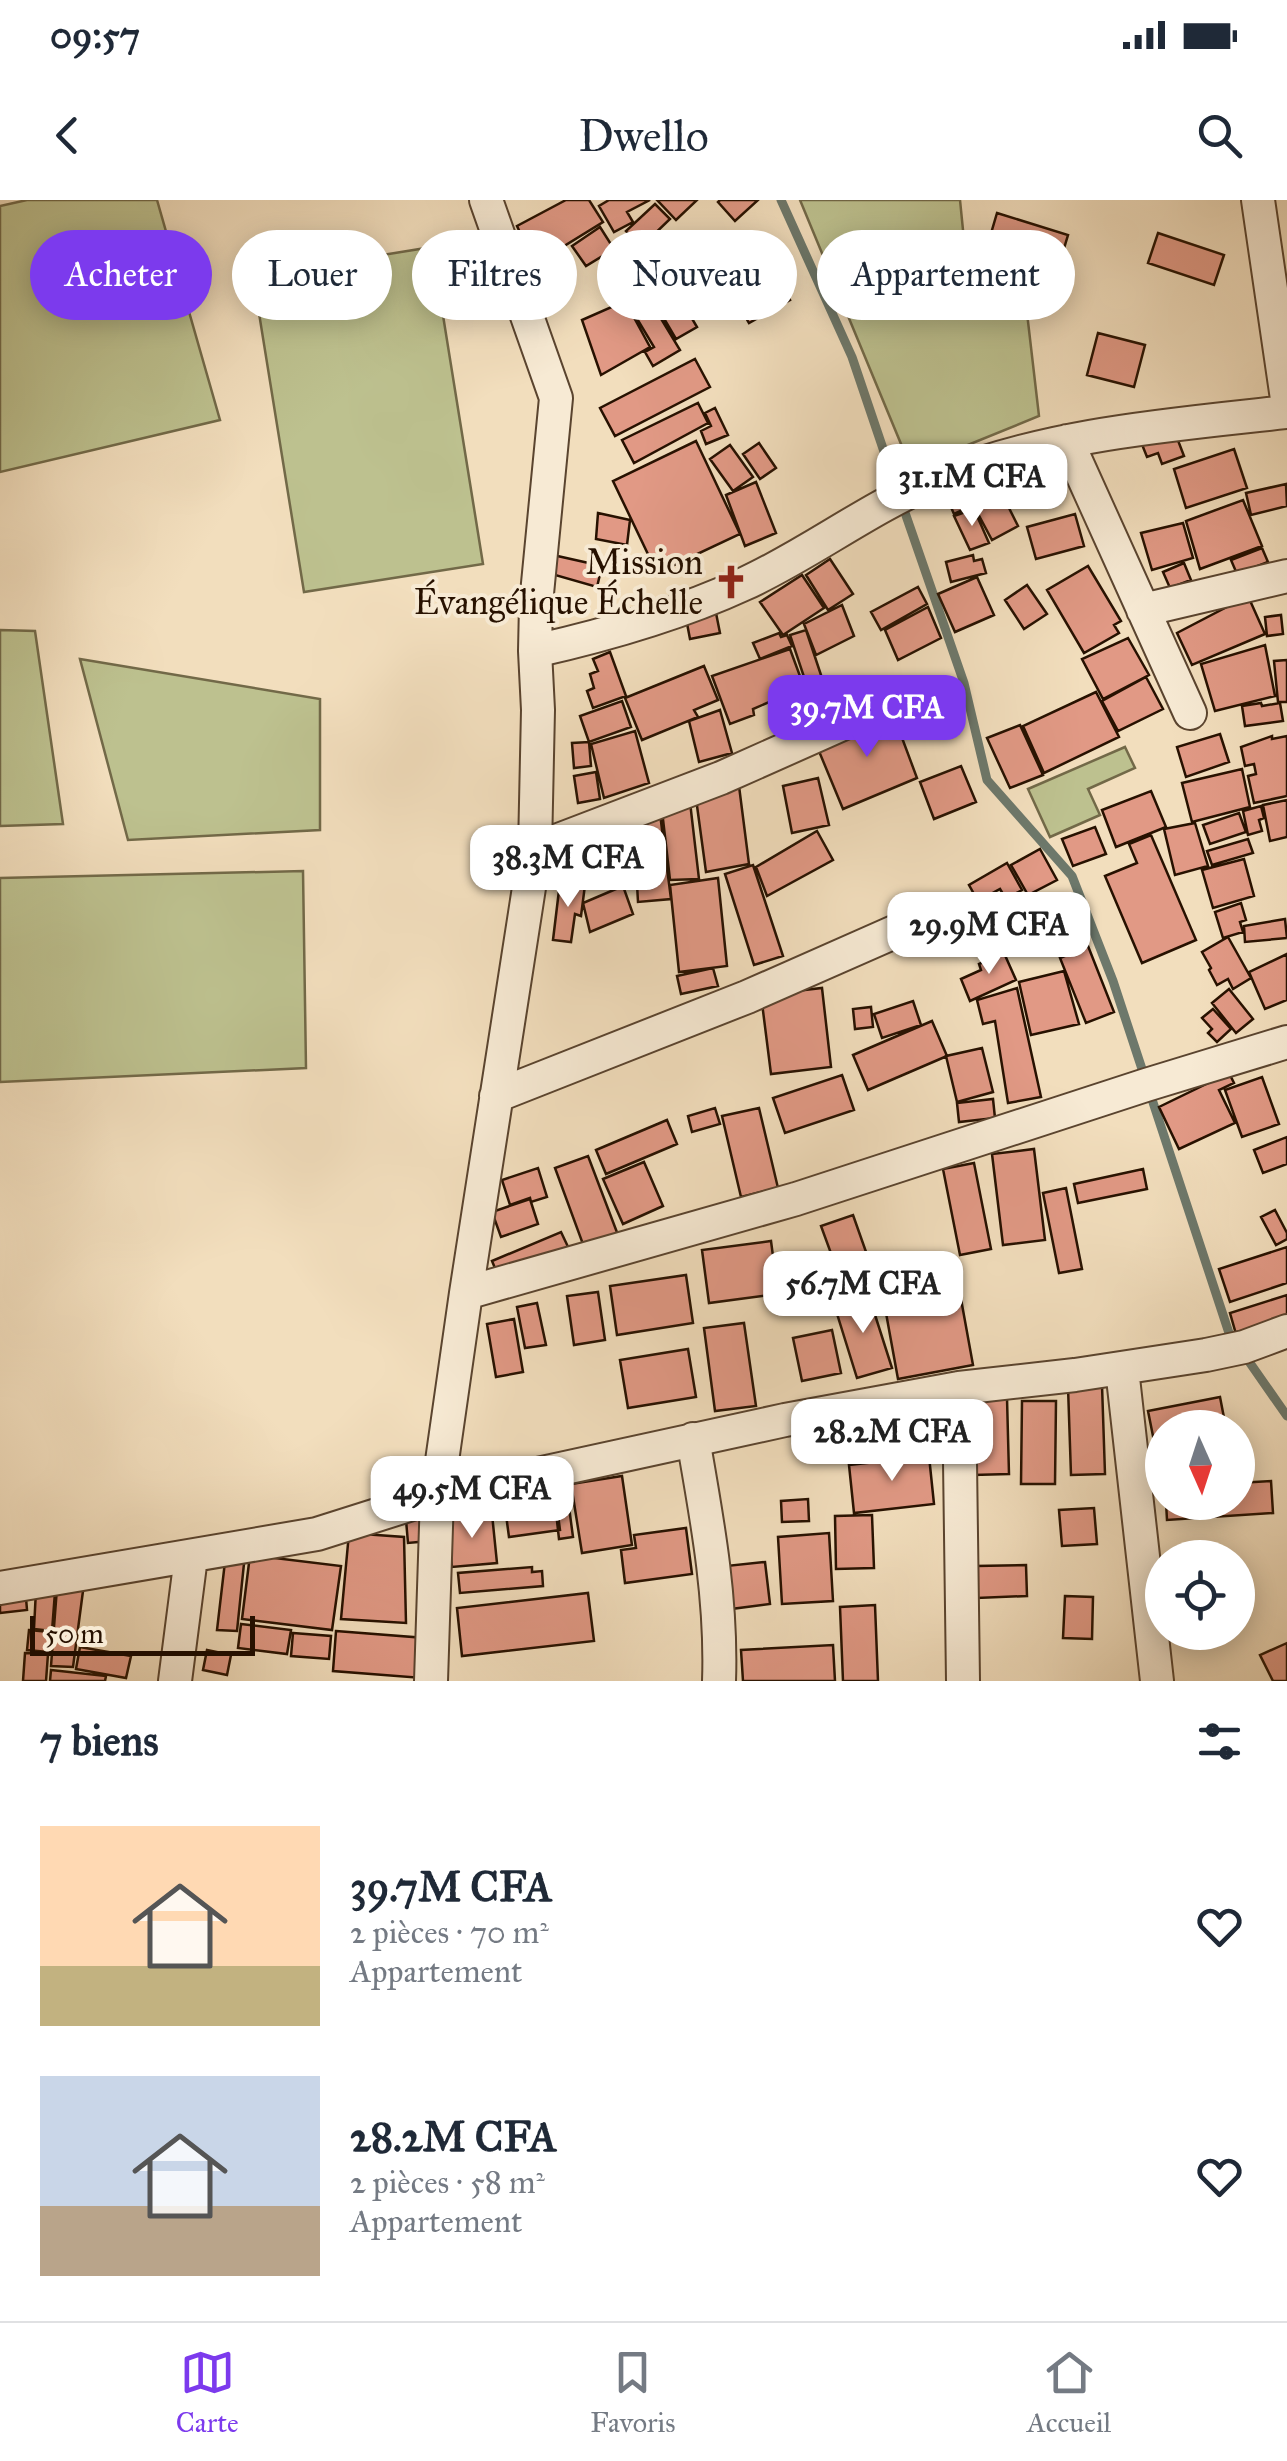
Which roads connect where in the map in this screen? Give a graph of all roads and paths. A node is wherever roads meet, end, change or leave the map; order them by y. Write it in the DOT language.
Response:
graph roads {
  1 [pos="486,200"];
  2 [pos="1258,200"];
  3 [pos="1287,399"];
  4 [pos="1287,412"];
  5 [pos="1067,441"];
  6 [pos="1287,576"];
  7 [pos="1143,610"];
  8 [pos="535,651"];
  9 [pos="912,693"];
  10 [pos="1190,713"];
  11 [pos="535,849"];
  12 [pos="908,926"];
  13 [pos="1287,1042"];
  14 [pos="496,1096"];
  15 [pos="466,1293"];
  16 [pos="1287,1332"];
  17 [pos="1122,1369"];
  18 [pos="960,1388"];
  19 [pos="693,1439"];
  20 [pos="438,1496"];
  21 [pos="190,1557"];
  22 [pos="0,1588"];
  23 [pos="175,1681"];
  24 [pos="431,1681"];
  25 [pos="719,1681"];
  26 [pos="963,1681"];
  27 [pos="1157,1681"];
  1 -- 8 [label="street"];
  2 -- 3 [label="street"];
  4 -- 5 [label="street"];
  5 -- 7 [label="street"];
  5 -- 8 [label="street"];
  6 -- 7 [label="street"];
  7 -- 10 [label="street"];
  8 -- 11 [label="street"];
  9 -- 11 [label="street"];
  11 -- 14 [label="street"];
  12 -- 14 [label="street"];
  13 -- 15 [label="street"];
  14 -- 15 [label="street"];
  15 -- 20 [label="street"];
  16 -- 17 [label="street"];
  17 -- 18 [label="street"];
  17 -- 27 [label="street"];
  18 -- 19 [label="street"];
  18 -- 26 [label="street"];
  19 -- 20 [label="street"];
  19 -- 25 [label="street"];
  20 -- 21 [label="street"];
  20 -- 24 [label="street"];
  21 -- 22 [label="street"];
  21 -- 23 [label="street"];
}
